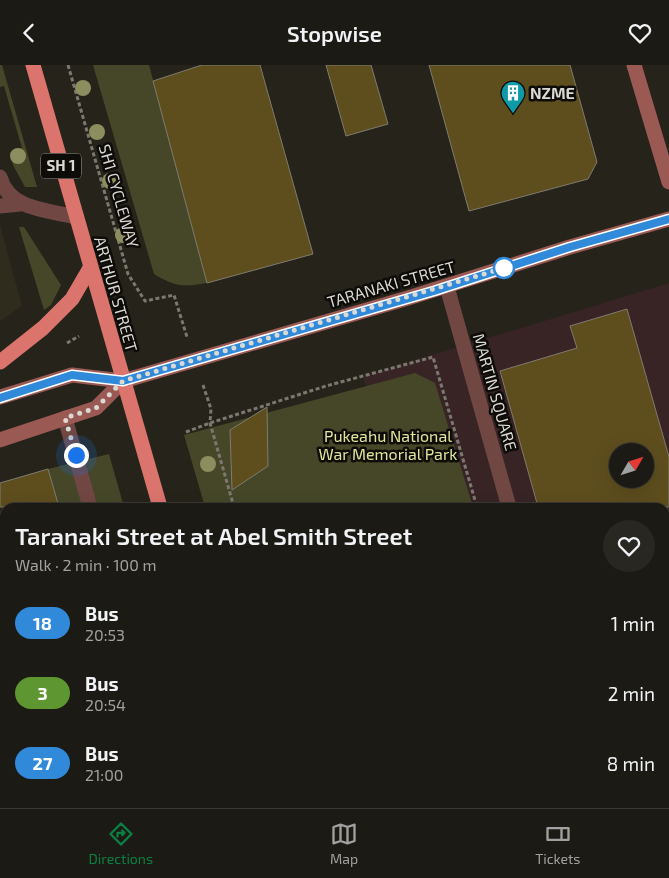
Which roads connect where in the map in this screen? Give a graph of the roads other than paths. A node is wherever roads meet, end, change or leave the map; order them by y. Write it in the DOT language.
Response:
graph roads {
  1 [pos="32,65"];
  2 [pos="634,65"];
  3 [pos="0,177"];
  4 [pos="669,182"];
  5 [pos="20,204"];
  6 [pos="0,206"];
  7 [pos="76,217"];
  8 [pos="669,219"];
  9 [pos="90,268"];
  10 [pos="447,287"];
  11 [pos="0,362"];
  12 [pos="123,381"];
  13 [pos="0,397"];
  14 [pos="65,418"];
  15 [pos="0,440"];
  16 [pos="89,503"];
  17 [pos="159,503"];
  18 [pos="509,503"];
  1 -- 7 [label="highway, ARTHUR STREET / SH 1"];
  2 -- 4 [label="main road"];
  3 -- 5 [label="street"];
  5 -- 6 [label="street"];
  5 -- 7 [label="street"];
  7 -- 9 [label="highway, ARTHUR STREET / SH 1"];
  8 -- 10 [label="main road, TARANAKI STREET"];
  9 -- 11 [label="highway"];
  9 -- 12 [label="highway, ARTHUR STREET / SH 1"];
  10 -- 12 [label="main road, TARANAKI STREET"];
  10 -- 18 [label="street, MARTIN SQUARE"];
  12 -- 13 [label="main road, TARANAKI STREET"];
  12 -- 14 [label="main road, TARANAKI STREET"];
  12 -- 17 [label="highway, SH 1"];
  14 -- 15 [label="main road, TARANAKI STREET"];
  14 -- 16 [label="street"];
}
